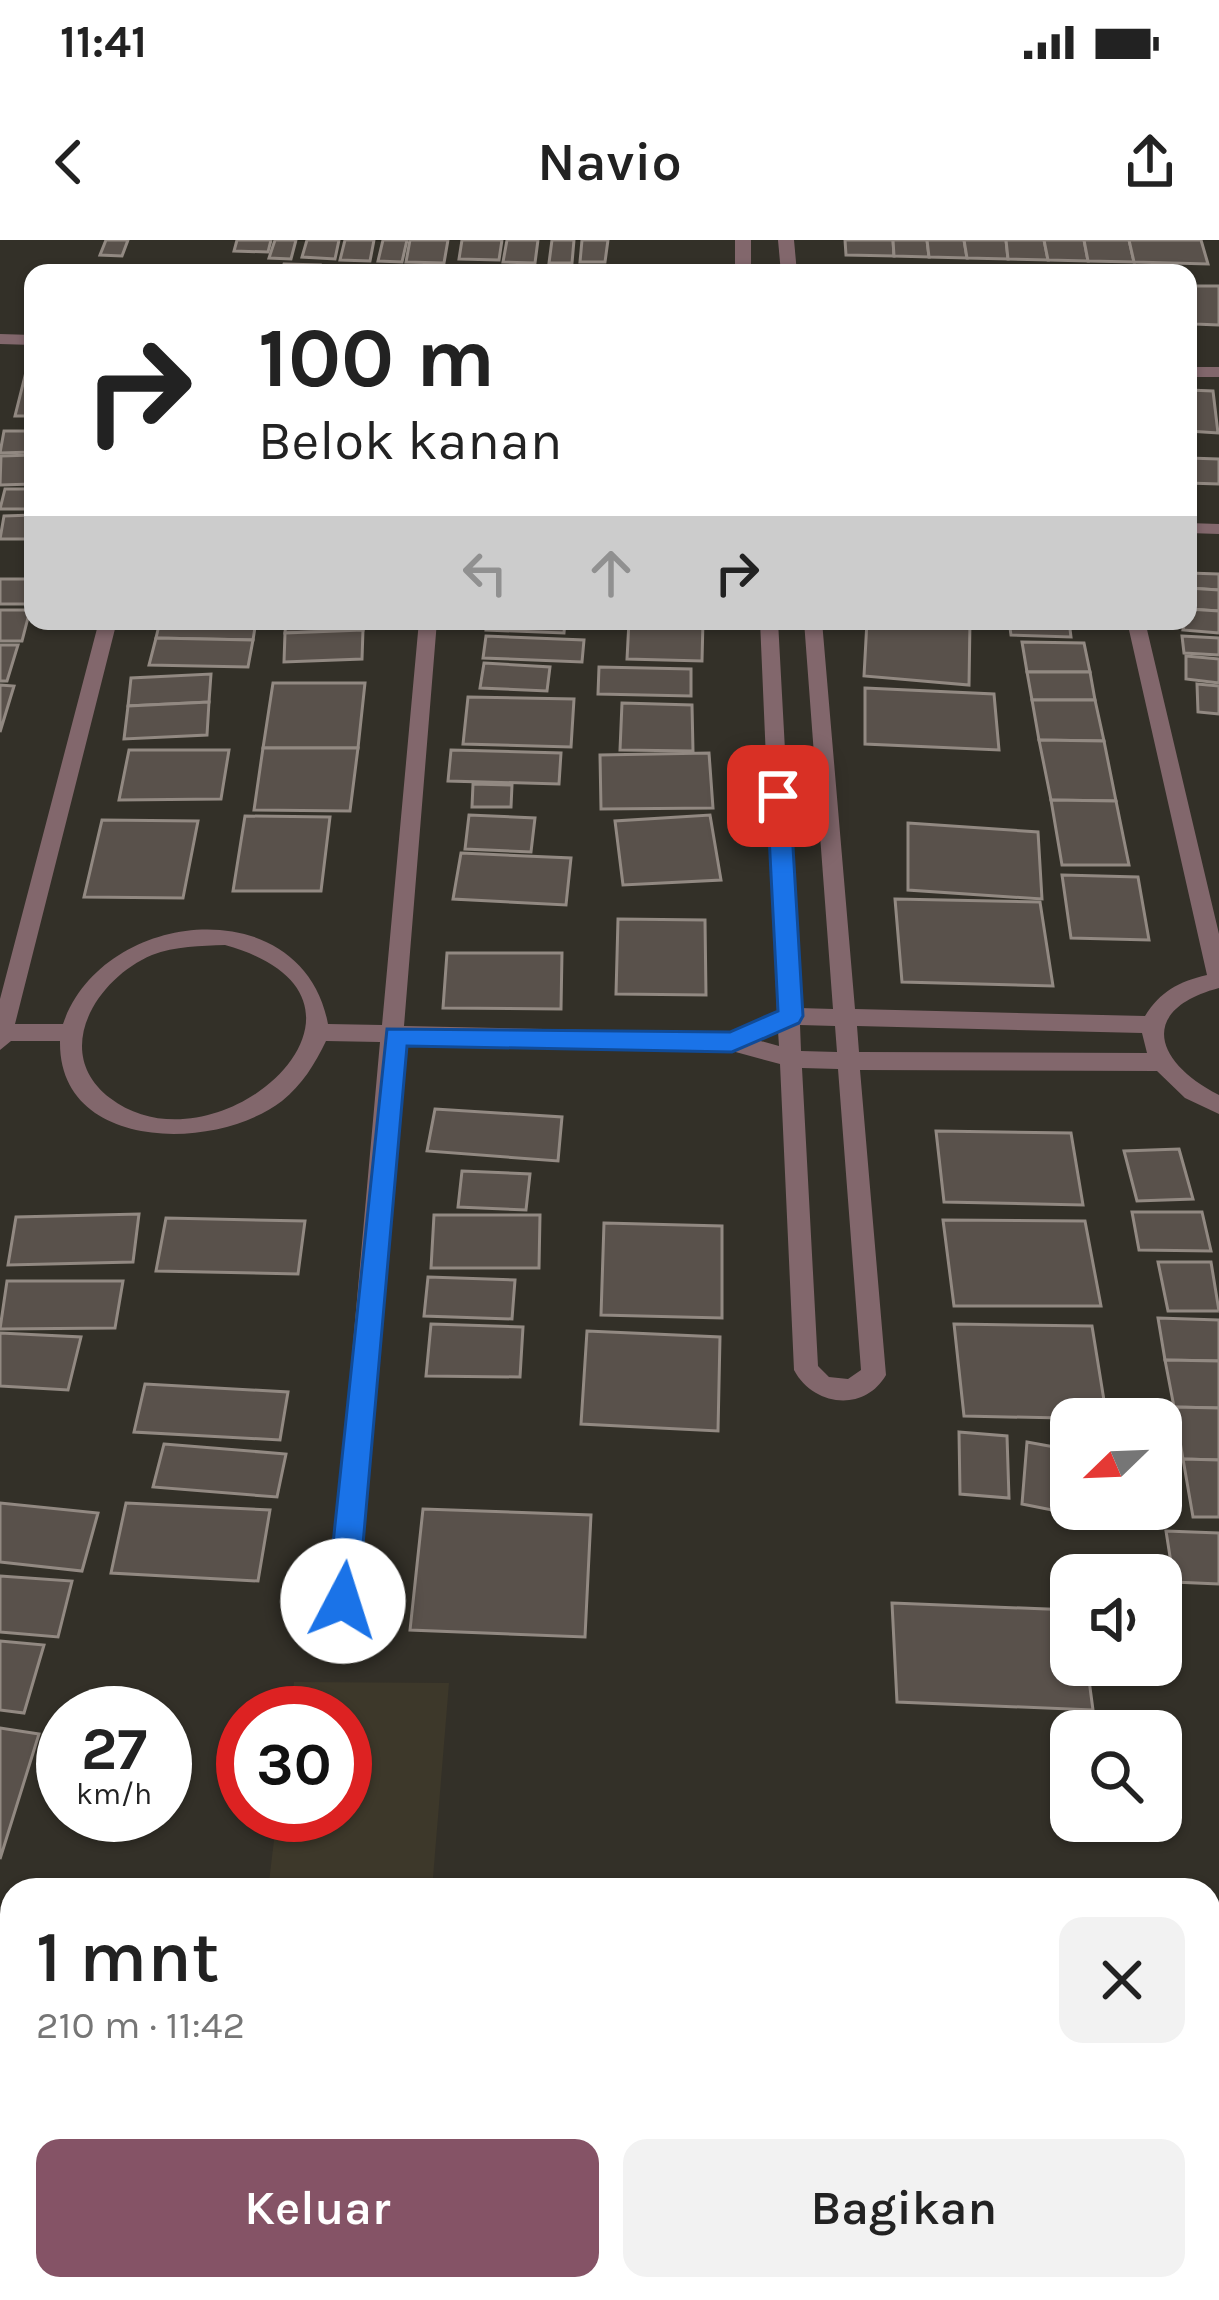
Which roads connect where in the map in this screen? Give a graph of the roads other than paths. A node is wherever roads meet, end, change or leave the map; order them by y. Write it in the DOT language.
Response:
graph roads {
  1 [pos="106,630"];
  2 [pos="427,630"];
  3 [pos="769,630"];
  4 [pos="814,630"];
  5 [pos="1138,630"];
  6 [pos="1219,980"];
  7 [pos="790,1016"];
  8 [pos="845,1020"];
  9 [pos="1153,1025"];
  10 [pos="2,1027"];
  11 [pos="318,1031"];
  12 [pos="70,1032"];
  13 [pos="395,1036"];
  14 [pos="732,1042"];
  15 [pos="793,1058"];
  16 [pos="850,1061"];
  17 [pos="1161,1062"];
  18 [pos="1219,1106"];
  19 [pos="343,1601"];
  1 -- 10 [label="street"];
  2 -- 13 [label="street"];
  3 -- 7 [label="street"];
  4 -- 8 [label="street"];
  5 -- 6 [label="street"];
  6 -- 9 [label="street"];
  7 -- 8 [label="street"];
  7 -- 14 [label="street"];
  7 -- 15 [label="street"];
  8 -- 9 [label="street"];
  8 -- 16 [label="street"];
  9 -- 17 [label="street"];
  10 -- 12 [label="street"];
  11 -- 12 [label="street"];
  11 -- 12 [label="street"];
  11 -- 13 [label="street"];
  13 -- 14 [label="street"];
  13 -- 19 [label="street"];
  14 -- 15 [label="street"];
  15 -- 16 [label="street"];
  15 -- 16 [label="street"];
  16 -- 17 [label="street"];
  17 -- 18 [label="street"];
}
